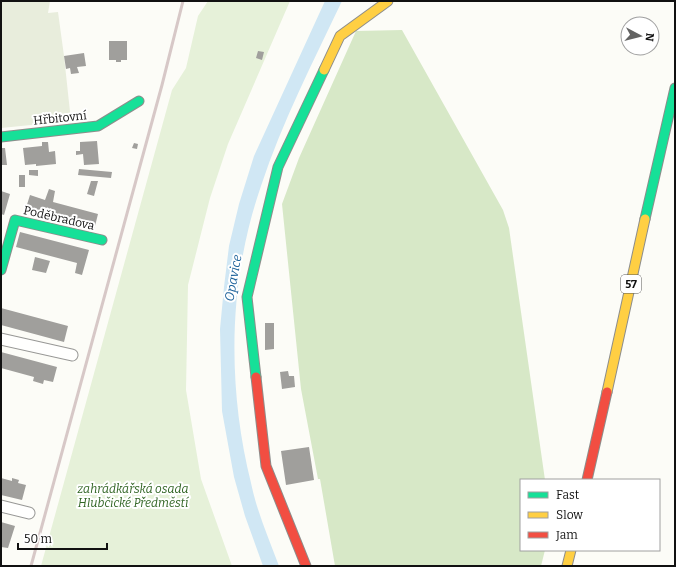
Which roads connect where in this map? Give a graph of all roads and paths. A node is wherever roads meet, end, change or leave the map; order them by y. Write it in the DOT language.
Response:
graph roads {
  1 [pos="388,1"];
  2 [pos="675,88"];
  3 [pos="139,101"];
  4 [pos="1,136"];
  5 [pos="102,240"];
  6 [pos="1,270"];
  7 [pos="1,339"];
  8 [pos="72,355"];
  9 [pos="587,479"];
  10 [pos="1,506"];
  11 [pos="29,513"];
  12 [pos="571,551"];
  13 [pos="306,566"];
  14 [pos="567,566"];
  1 -- 13 [label="street"];
  2 -- 9 [label="street, 57"];
  3 -- 4 [label="street, Hřbitovní"];
  5 -- 6 [label="street, Poděbradova"];
  7 -- 8 [label="street"];
  10 -- 11 [label="street"];
  12 -- 14 [label="street"];
}
